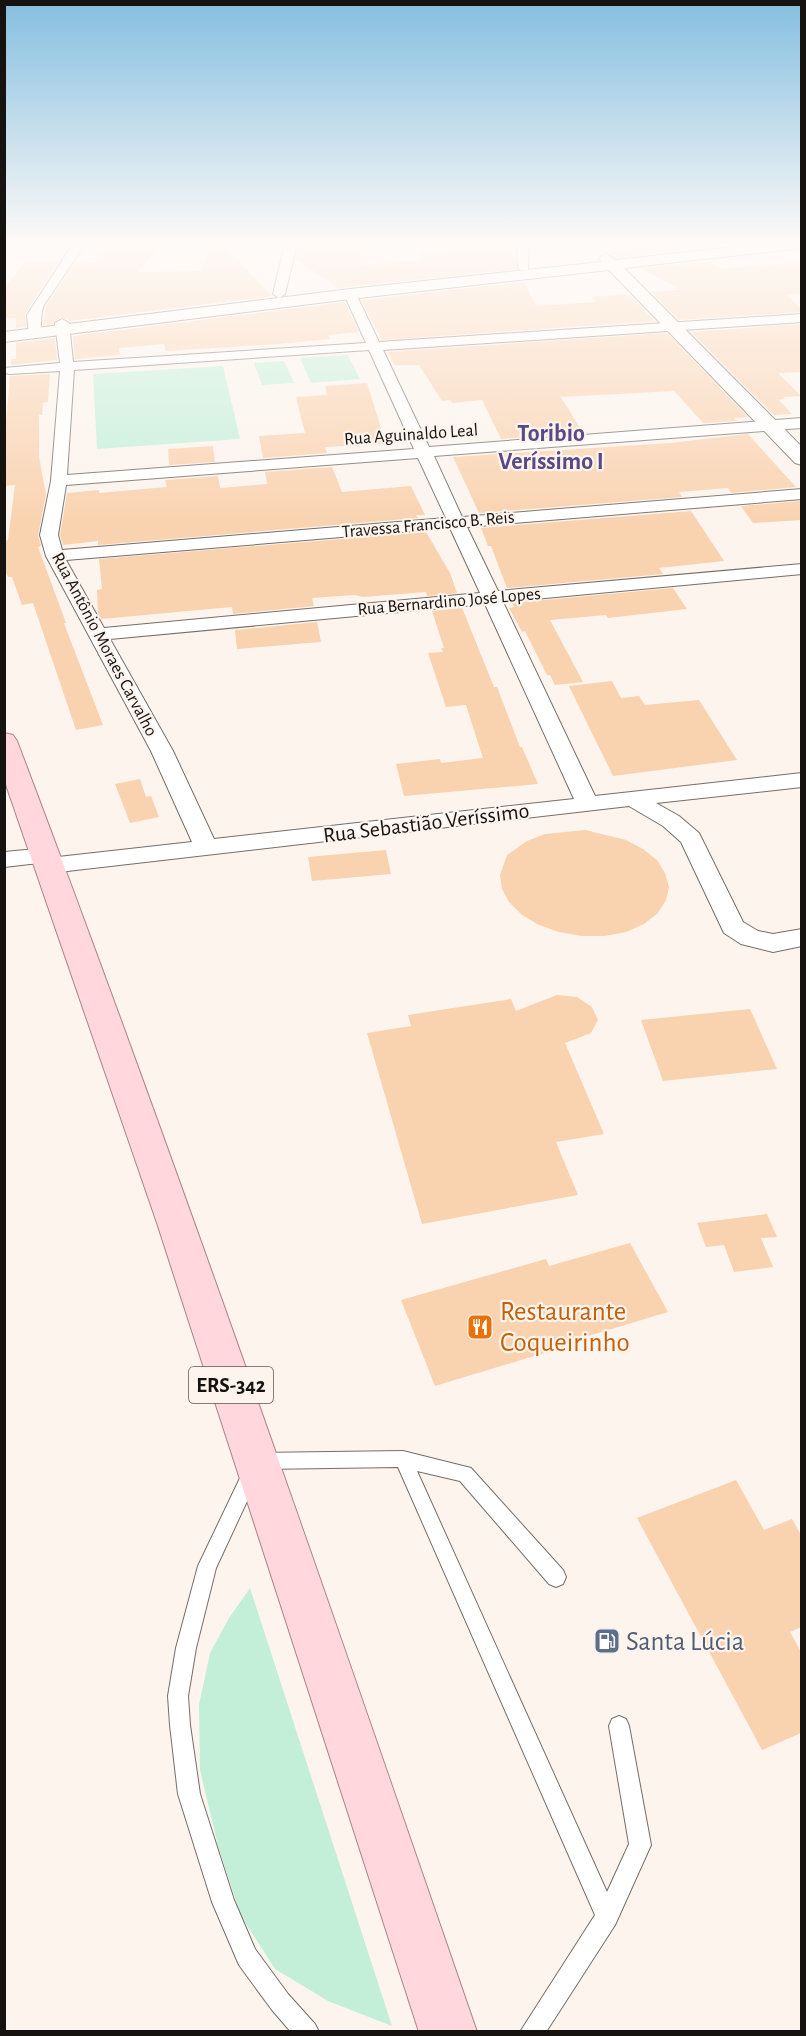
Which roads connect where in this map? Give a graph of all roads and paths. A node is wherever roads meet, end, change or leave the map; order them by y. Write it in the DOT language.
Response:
graph roads {
  1 [pos="63,339"];
  2 [pos="372,339"];
  3 [pos="485,339"];
  4 [pos="686,339"];
  5 [pos="375,346"];
  6 [pos="66,366"];
  7 [pos="10,370"];
  8 [pos="801,423"];
  9 [pos="769,426"];
  10 [pos="424,453"];
  11 [pos="801,459"];
  12 [pos="60,481"];
  13 [pos="801,494"];
  14 [pos="454,521"];
  15 [pos="55,556"];
  16 [pos="801,569"];
  17 [pos="490,597"];
  18 [pos="97,634"];
  19 [pos="4,741"];
  20 [pos="801,780"];
  21 [pos="630,798"];
  22 [pos="587,803"];
  23 [pos="206,847"];
  24 [pos="4,860"];
  25 [pos="49,860"];
  26 [pos="801,937"];
  27 [pos="404,1459"];
  28 [pos="257,1461"];
  29 [pos="556,1577"];
  30 [pos="619,1726"];
  31 [pos="607,1917"];
  32 [pos="307,2031"];
  33 [pos="448,2031"];
  34 [pos="532,2031"];
  1 -- 6 [label="street, Rua Antônio Moraes Carvalho"];
  2 -- 5 [label="street"];
  3 -- 5 [label="street"];
  4 -- 9 [label="main road"];
  5 -- 6 [label="street"];
  5 -- 10 [label="street"];
  6 -- 7 [label="street"];
  6 -- 12 [label="street, Rua Antônio Moraes Carvalho"];
  8 -- 9 [label="street, Rua Aguinaldo Leal"];
  9 -- 10 [label="street, Rua Aguinaldo Leal"];
  9 -- 11 [label="main road"];
  10 -- 12 [label="street, Rua Aguinaldo Leal"];
  10 -- 14 [label="street"];
  12 -- 15 [label="street, Rua Antônio Moraes Carvalho"];
  13 -- 14 [label="street, Travessa Francisco B. Reis"];
  14 -- 15 [label="street, Travessa Francisco B. Reis"];
  14 -- 17 [label="street"];
  15 -- 18 [label="street, Rua Antônio Moraes Carvalho"];
  16 -- 17 [label="street, Rua Bernardino José Lopes"];
  17 -- 18 [label="street, Rua Bernardino José Lopes"];
  17 -- 22 [label="street"];
  18 -- 23 [label="street, Rua Antônio Moraes Carvalho"];
  19 -- 25 [label="main road, ERS-342"];
  20 -- 21 [label="street, Rua Sebastião Veríssimo"];
  21 -- 22 [label="street, Rua Sebastião Veríssimo"];
  21 -- 26 [label="street"];
  22 -- 23 [label="street, Rua Sebastião Veríssimo"];
  23 -- 25 [label="street, Rua Sebastião Veríssimo"];
  24 -- 25 [label="street, Rua Sebastião Veríssimo"];
  25 -- 28 [label="main road, ERS-342"];
  27 -- 28 [label="lane"];
  27 -- 29 [label="lane"];
  27 -- 31 [label="lane"];
  28 -- 32 [label="lane"];
  28 -- 33 [label="main road, ERS-342"];
  30 -- 31 [label="lane"];
  31 -- 34 [label="lane"];
}
